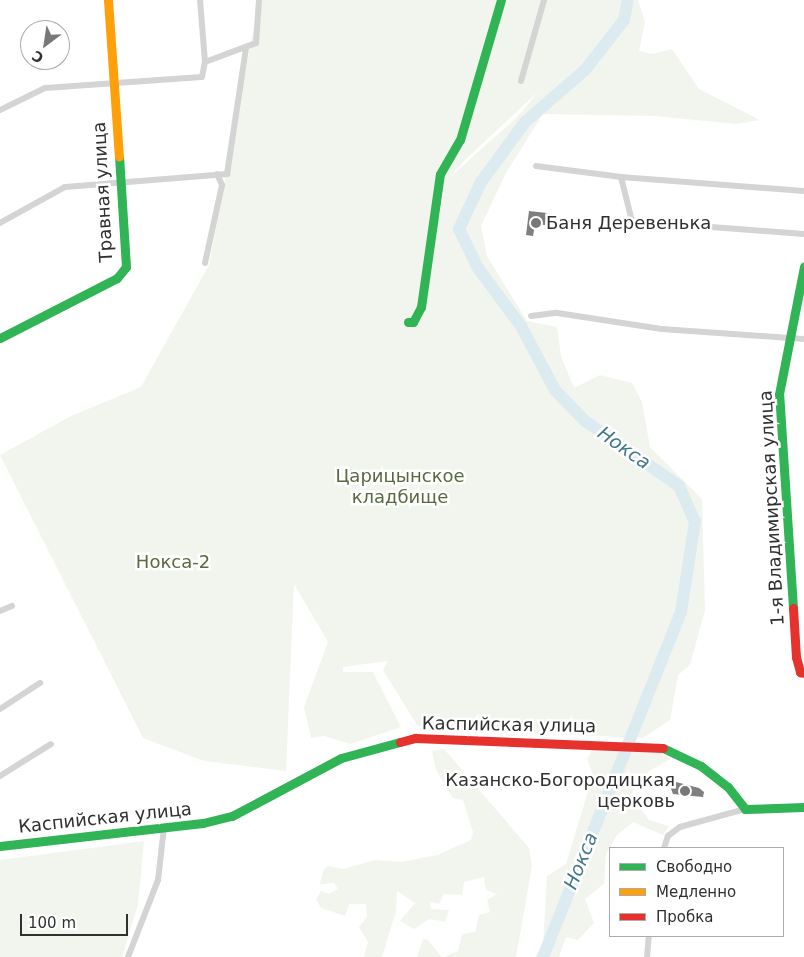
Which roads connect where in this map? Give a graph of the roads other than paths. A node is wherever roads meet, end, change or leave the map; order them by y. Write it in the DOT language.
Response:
graph roads {
  1 [pos="108,0"];
  2 [pos="200,0"];
  3 [pos="259,0"];
  4 [pos="500,0"];
  5 [pos="544,0"];
  6 [pos="246,49"];
  7 [pos="205,62"];
  8 [pos="521,81"];
  9 [pos="113,86"];
  10 [pos="0,110"];
  11 [pos="536,166"];
  12 [pos="217,174"];
  13 [pos="621,177"];
  14 [pos="122,181"];
  15 [pos="804,191"];
  16 [pos="0,223"];
  17 [pos="804,234"];
  18 [pos="205,263"];
  19 [pos="804,266"];
  20 [pos="531,316"];
  21 [pos="408,322"];
  22 [pos="0,338"];
  23 [pos="789,338"];
  24 [pos="804,339"];
  25 [pos="12,606"];
  26 [pos="0,611"];
  27 [pos="804,673"];
  28 [pos="40,683"];
  29 [pos="0,709"];
  30 [pos="51,744"];
  31 [pos="0,776"];
  32 [pos="804,807"];
  33 [pos="745,808"];
  34 [pos="164,827"];
  35 [pos="0,846"];
  36 [pos="664,847"];
  37 [pos="649,937"];
  38 [pos="128,957"];
  39 [pos="646,957"];
  1 -- 9 [label="street, Травная улица"];
  2 -- 7 [label="street"];
  3 -- 6 [label="street"];
  4 -- 21 [label="street"];
  5 -- 8 [label="street"];
  6 -- 7 [label="street"];
  6 -- 12 [label="street"];
  7 -- 9 [label="street"];
  9 -- 10 [label="street"];
  9 -- 14 [label="street, Травная улица"];
  11 -- 13 [label="street"];
  12 -- 14 [label="street"];
  12 -- 18 [label="street"];
  13 -- 15 [label="street"];
  13 -- 17 [label="street"];
  14 -- 16 [label="street"];
  14 -- 22 [label="street, Травная улица"];
  19 -- 23 [label="street, 1-я Владимирская улица"];
  20 -- 23 [label="street"];
  23 -- 24 [label="street"];
  23 -- 27 [label="street, 1-я Владимирская улица"];
  25 -- 26 [label="street"];
  28 -- 29 [label="street"];
  30 -- 31 [label="street"];
  32 -- 33 [label="street"];
  33 -- 34 [label="street, Каспийская улица"];
  33 -- 36 [label="street"];
  34 -- 35 [label="street, Каспийская улица"];
  34 -- 38 [label="street"];
  37 -- 39 [label="street"];
}
